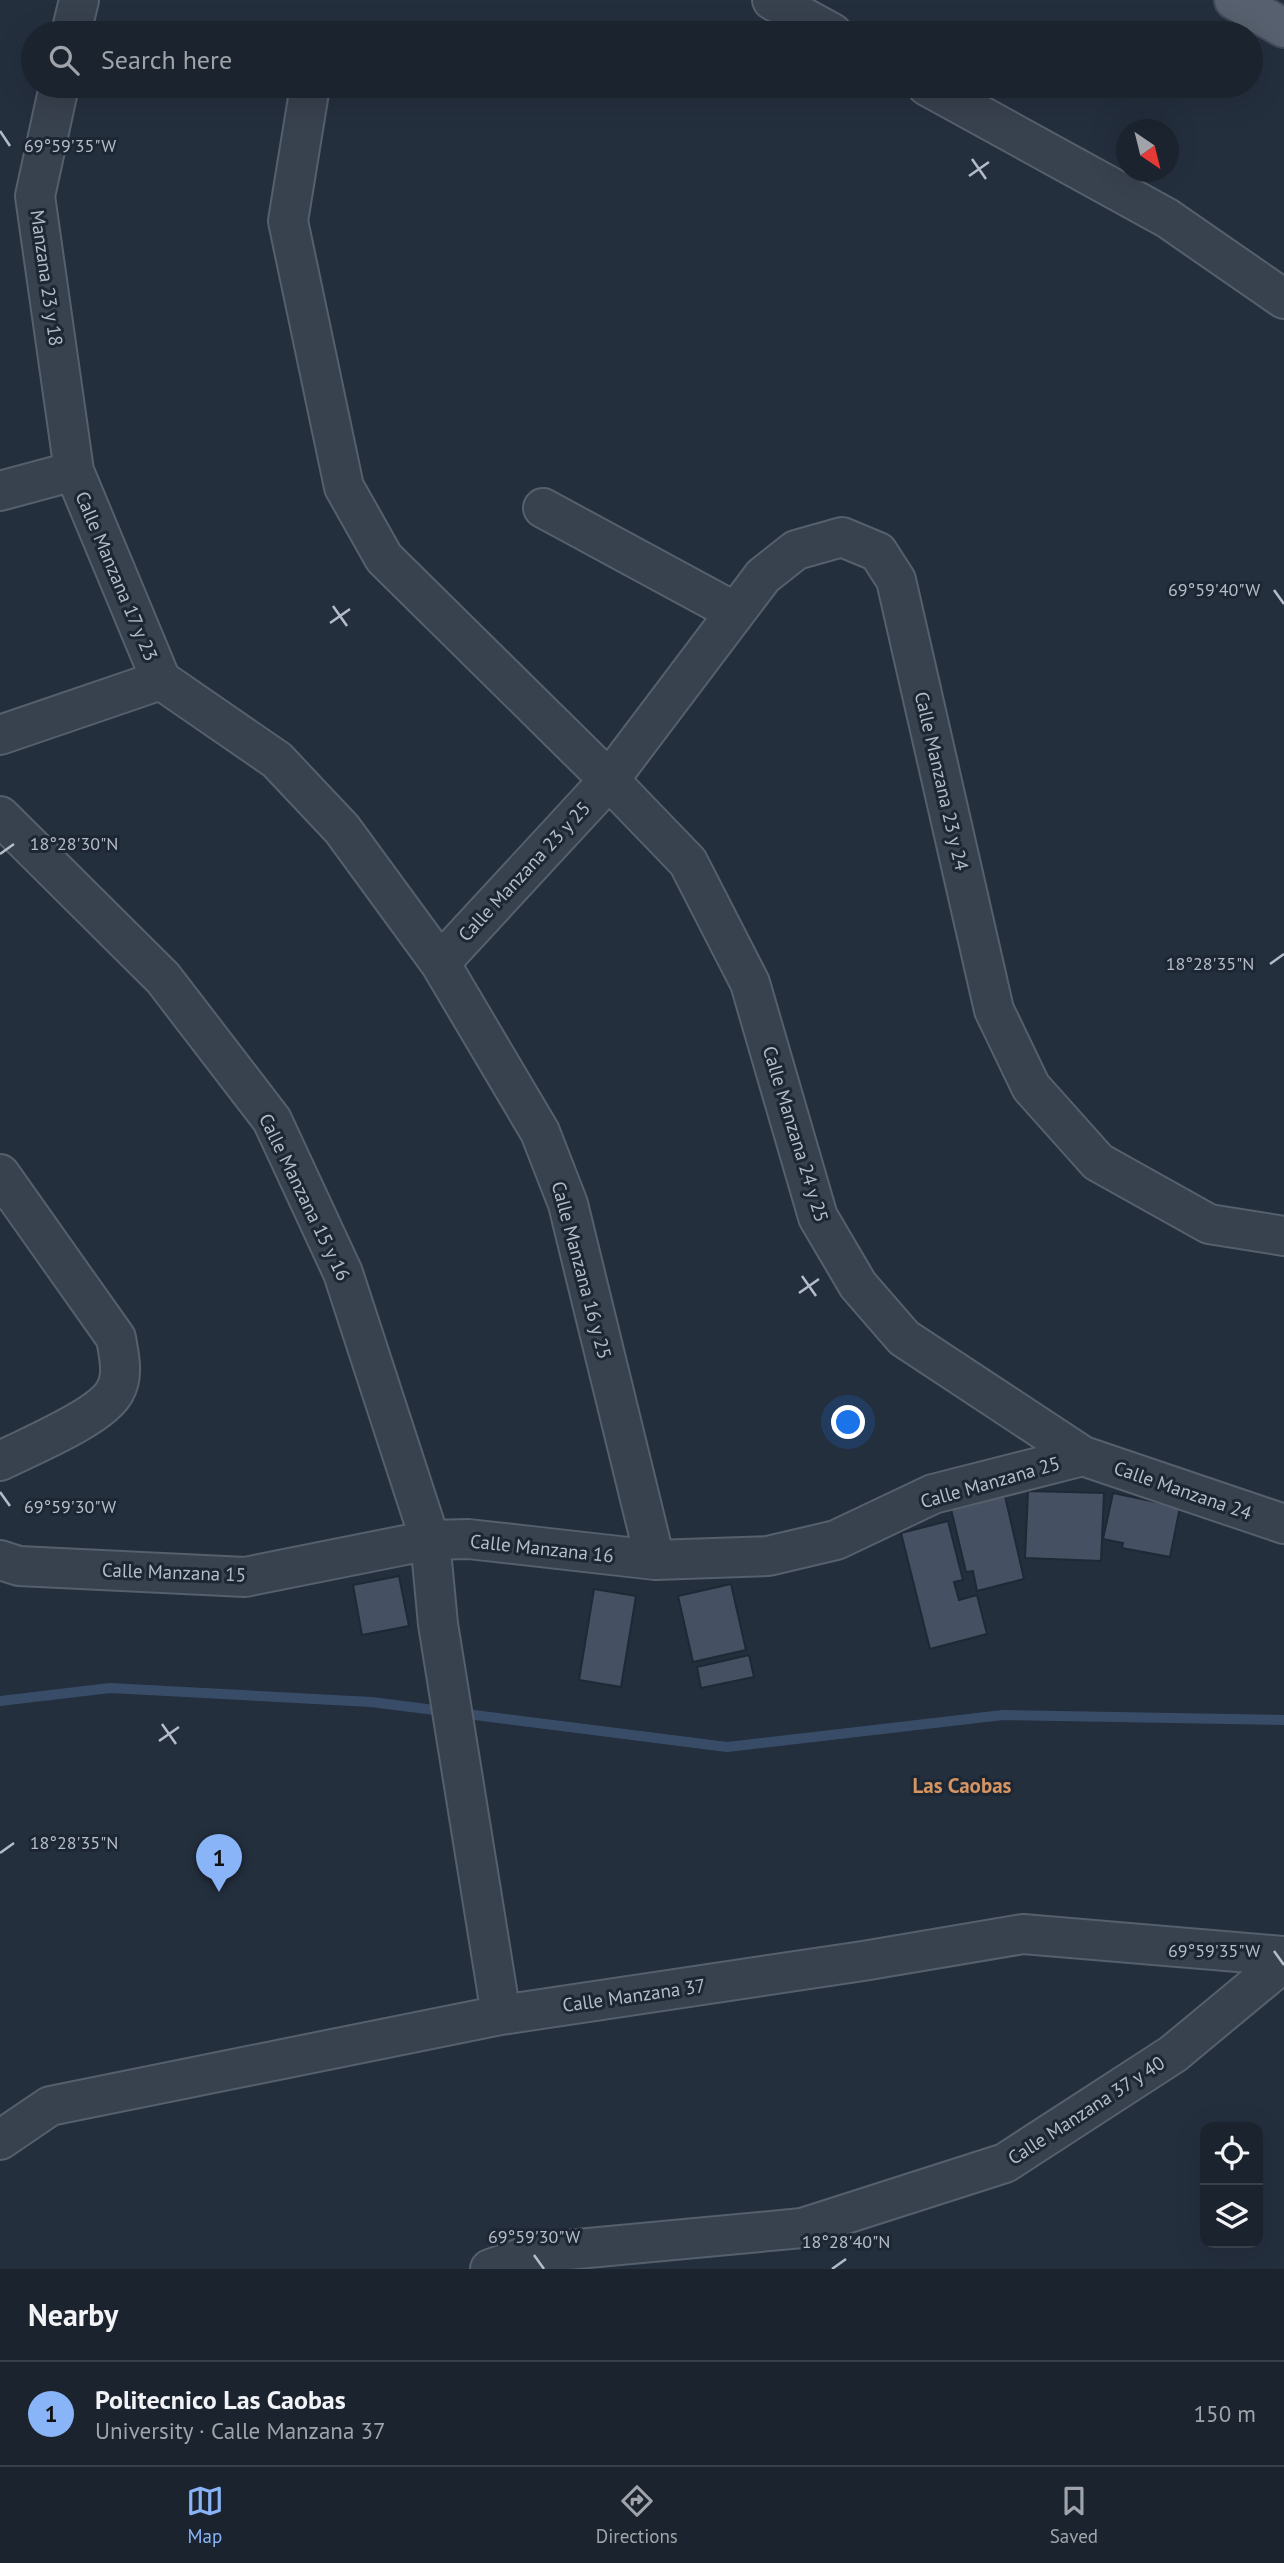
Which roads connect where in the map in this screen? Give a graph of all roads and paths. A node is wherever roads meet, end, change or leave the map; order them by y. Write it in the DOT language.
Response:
graph roads {
  1 [pos="79,0"];
  2 [pos="772,0"];
  3 [pos="1234,0"];
  4 [pos="74,21"];
  5 [pos="810,21"];
  6 [pos="1284,28"];
  7 [pos="56,98"];
  8 [pos="308,98"];
  9 [pos="949,98"];
  10 [pos="1284,299"];
  11 [pos="74,471"];
  12 [pos="0,491"];
  13 [pos="543,508"];
  14 [pos="734,612"];
  15 [pos="161,680"];
  16 [pos="0,735"];
  17 [pos="609,780"];
  18 [pos="0,817"];
  19 [pos="440,963"];
  20 [pos="0,1174"];
  21 [pos="1284,1236"];
  22 [pos="1083,1456"];
  23 [pos="0,1461"];
  24 [pos="1284,1524"];
  25 [pos="430,1540"];
  26 [pos="0,1560"];
  27 [pos="655,1560"];
  28 [pos="1284,1955"];
  29 [pos="1284,1962"];
  30 [pos="501,2015"];
  31 [pos="0,2140"];
  32 [pos="490,2269"];
  1 -- 4 [label="street"];
  2 -- 5 [label="street"];
  3 -- 6 [label="main road"];
  7 -- 11 [label="street, Manzana 23 y 18"];
  8 -- 17 [label="street, Calle Manzana 24 y 25"];
  9 -- 10 [label="street"];
  11 -- 12 [label="street"];
  11 -- 15 [label="street, Calle Manzana 17 y 23"];
  13 -- 14 [label="street"];
  14 -- 17 [label="street, Calle Manzana 23 y 24"];
  14 -- 21 [label="street, Calle Manzana 23 y 24"];
  15 -- 16 [label="street"];
  15 -- 19 [label="street, Calle Manzana 16 y 25"];
  17 -- 19 [label="street, Calle Manzana 23 y 25"];
  17 -- 22 [label="street, Calle Manzana 24 y 25"];
  18 -- 25 [label="street, Calle Manzana 15 y 16"];
  19 -- 27 [label="street, Calle Manzana 16 y 25"];
  20 -- 23 [label="street"];
  22 -- 24 [label="street, Calle Manzana 24"];
  22 -- 27 [label="street, Calle Manzana 25"];
  25 -- 26 [label="street, Calle Manzana 15"];
  25 -- 27 [label="street, Calle Manzana 16"];
  25 -- 30 [label="street, Calle Manzana 15 y 16"];
  28 -- 30 [label="street, Calle Manzana 37"];
  29 -- 32 [label="street, Calle Manzana 37 y 40"];
  30 -- 31 [label="street, Calle Manzana 37"];
}
